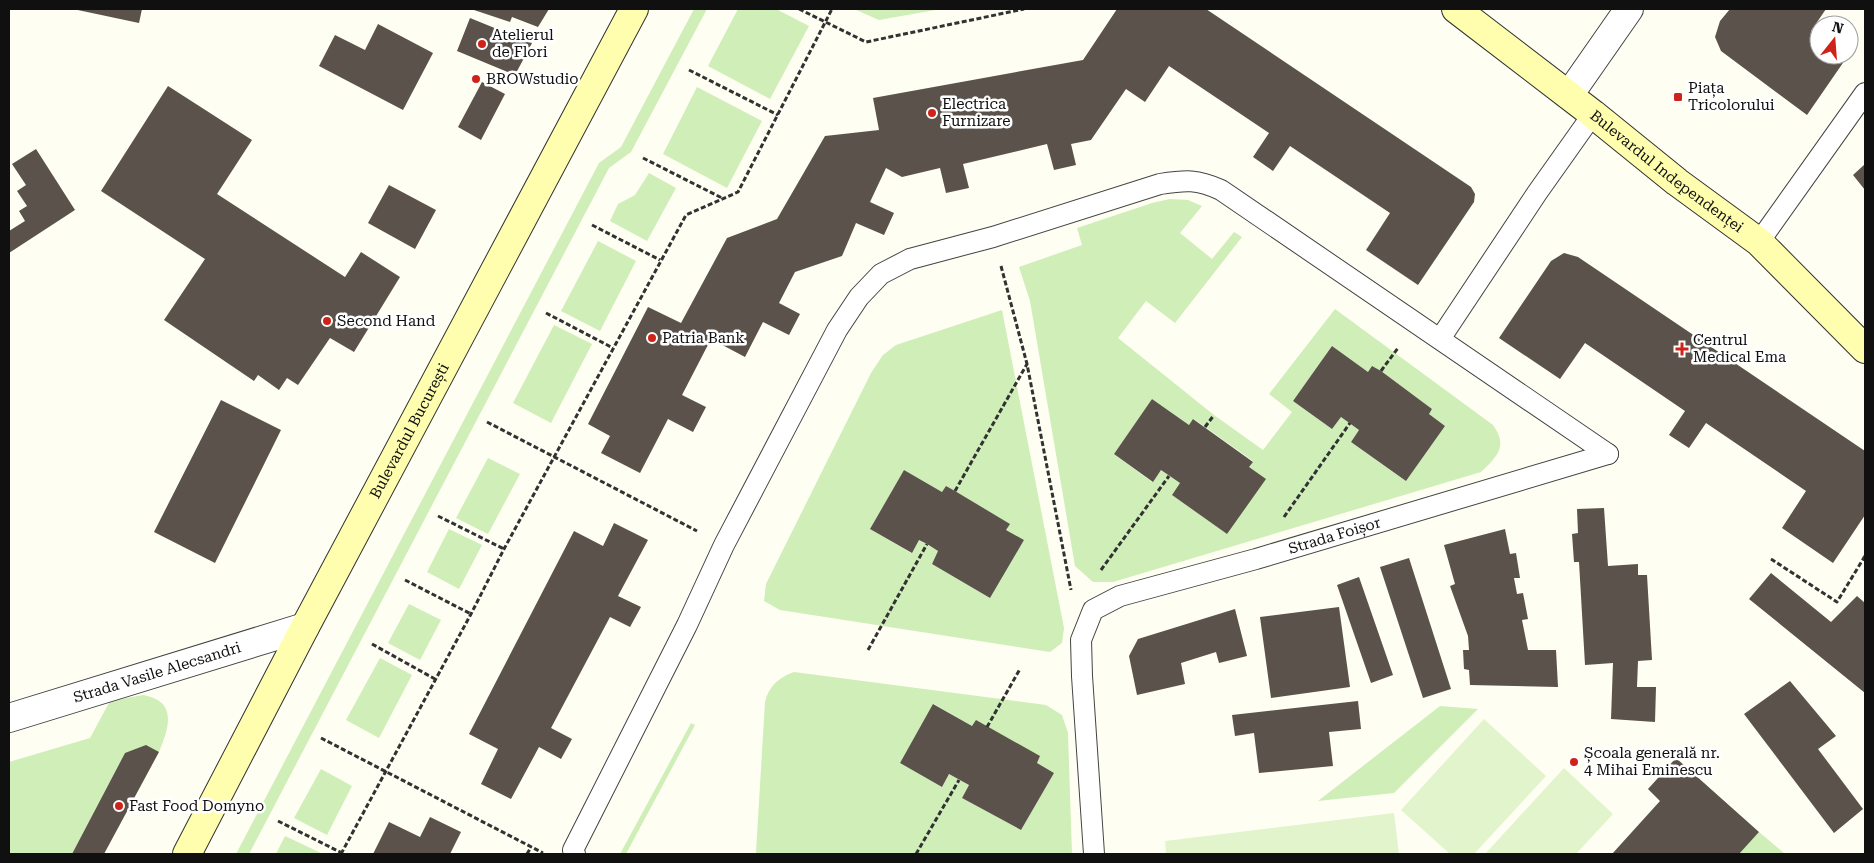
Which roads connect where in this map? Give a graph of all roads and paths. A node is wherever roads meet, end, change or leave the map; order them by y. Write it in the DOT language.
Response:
graph roads {
  1 [pos="634,9"];
  2 [pos="799,9"];
  3 [pos="832,9"];
  4 [pos="1024,9"];
  5 [pos="1456,9"];
  6 [pos="1629,9"];
  7 [pos="825,22"];
  8 [pos="689,70"];
  9 [pos="1865,93"];
  10 [pos="1569,96"];
  11 [pos="1593,114"];
  12 [pos="778,115"];
  13 [pos="643,158"];
  14 [pos="723,199"];
  15 [pos="592,225"];
  16 [pos="993,237"];
  17 [pos="1759,242"];
  18 [pos="660,260"];
  19 [pos="546,313"];
  20 [pos="1440,339"];
  21 [pos="613,348"];
  22 [pos="1865,349"];
  23 [pos="1027,364"];
  24 [pos="1214,416"];
  25 [pos="487,422"];
  26 [pos="1350,423"];
  27 [pos="1205,427"];
  28 [pos="554,456"];
  29 [pos="1169,476"];
  30 [pos="955,491"];
  31 [pos="438,516"];
  32 [pos="927,544"];
  33 [pos="724,545"];
  34 [pos="504,549"];
  35 [pos="1865,556"];
  36 [pos="1256,559"];
  37 [pos="1771,559"];
  38 [pos="1098,574"];
  39 [pos="405,580"];
  40 [pos="471,614"];
  41 [pos="305,627"];
  42 [pos="1081,640"];
  43 [pos="372,644"];
  44 [pos="868,650"];
  45 [pos="1020,669"];
  46 [pos="435,679"];
  47 [pos="9,718"];
  48 [pos="987,727"];
  49 [pos="321,738"];
  50 [pos="386,772"];
  51 [pos="958,780"];
  52 [pos="278,821"];
  53 [pos="531,847"];
  54 [pos="187,854"];
  55 [pos="341,854"];
  56 [pos="527,854"];
  57 [pos="546,854"];
  58 [pos="576,854"];
  59 [pos="916,854"];
  60 [pos="1094,854"];
  1 -- 41 [label="main road, Bulevardul București"];
  2 -- 7 [label="path"];
  3 -- 7 [label="path"];
  4 -- 7 [label="path"];
  5 -- 10 [label="main road, Bulevardul Independenței"];
  6 -- 10 [label="street"];
  7 -- 12 [label="path"];
  8 -- 12 [label="path"];
  9 -- 17 [label="lane"];
  10 -- 11 [label="main road, Bulevardul Independenței"];
  11 -- 17 [label="main road, Bulevardul Independenței"];
  11 -- 20 [label="lane"];
  12 -- 14 [label="path"];
  13 -- 14 [label="path"];
  14 -- 18 [label="path"];
  15 -- 18 [label="path"];
  16 -- 20 [label="lane"];
  16 -- 23 [label="path"];
  16 -- 33 [label="lane"];
  17 -- 22 [label="main road, Bulevardul Independenței"];
  18 -- 21 [label="path"];
  19 -- 21 [label="path"];
  20 -- 36 [label="lane, Strada Foișor"];
  21 -- 28 [label="path"];
  23 -- 30 [label="path"];
  23 -- 42 [label="path"];
  24 -- 27 [label="path"];
  25 -- 28 [label="path"];
  26 -- 36 [label="path"];
  28 -- 33 [label="path"];
  28 -- 34 [label="path"];
  29 -- 38 [label="path"];
  31 -- 34 [label="path"];
  32 -- 44 [label="path"];
  33 -- 58 [label="lane"];
  34 -- 40 [label="path"];
  35 -- 37 [label="path"];
  36 -- 42 [label="lane, Strada Foișor"];
  39 -- 40 [label="path"];
  40 -- 46 [label="path"];
  41 -- 47 [label="street, Strada Vasile Alecsandri"];
  41 -- 54 [label="main road, Bulevardul București"];
  42 -- 60 [label="lane"];
  43 -- 46 [label="path"];
  45 -- 48 [label="path"];
  46 -- 50 [label="path"];
  49 -- 50 [label="path"];
  50 -- 53 [label="path"];
  50 -- 55 [label="path"];
  51 -- 59 [label="path"];
  52 -- 55 [label="path"];
  53 -- 56 [label="path"];
  53 -- 57 [label="path"];
}
